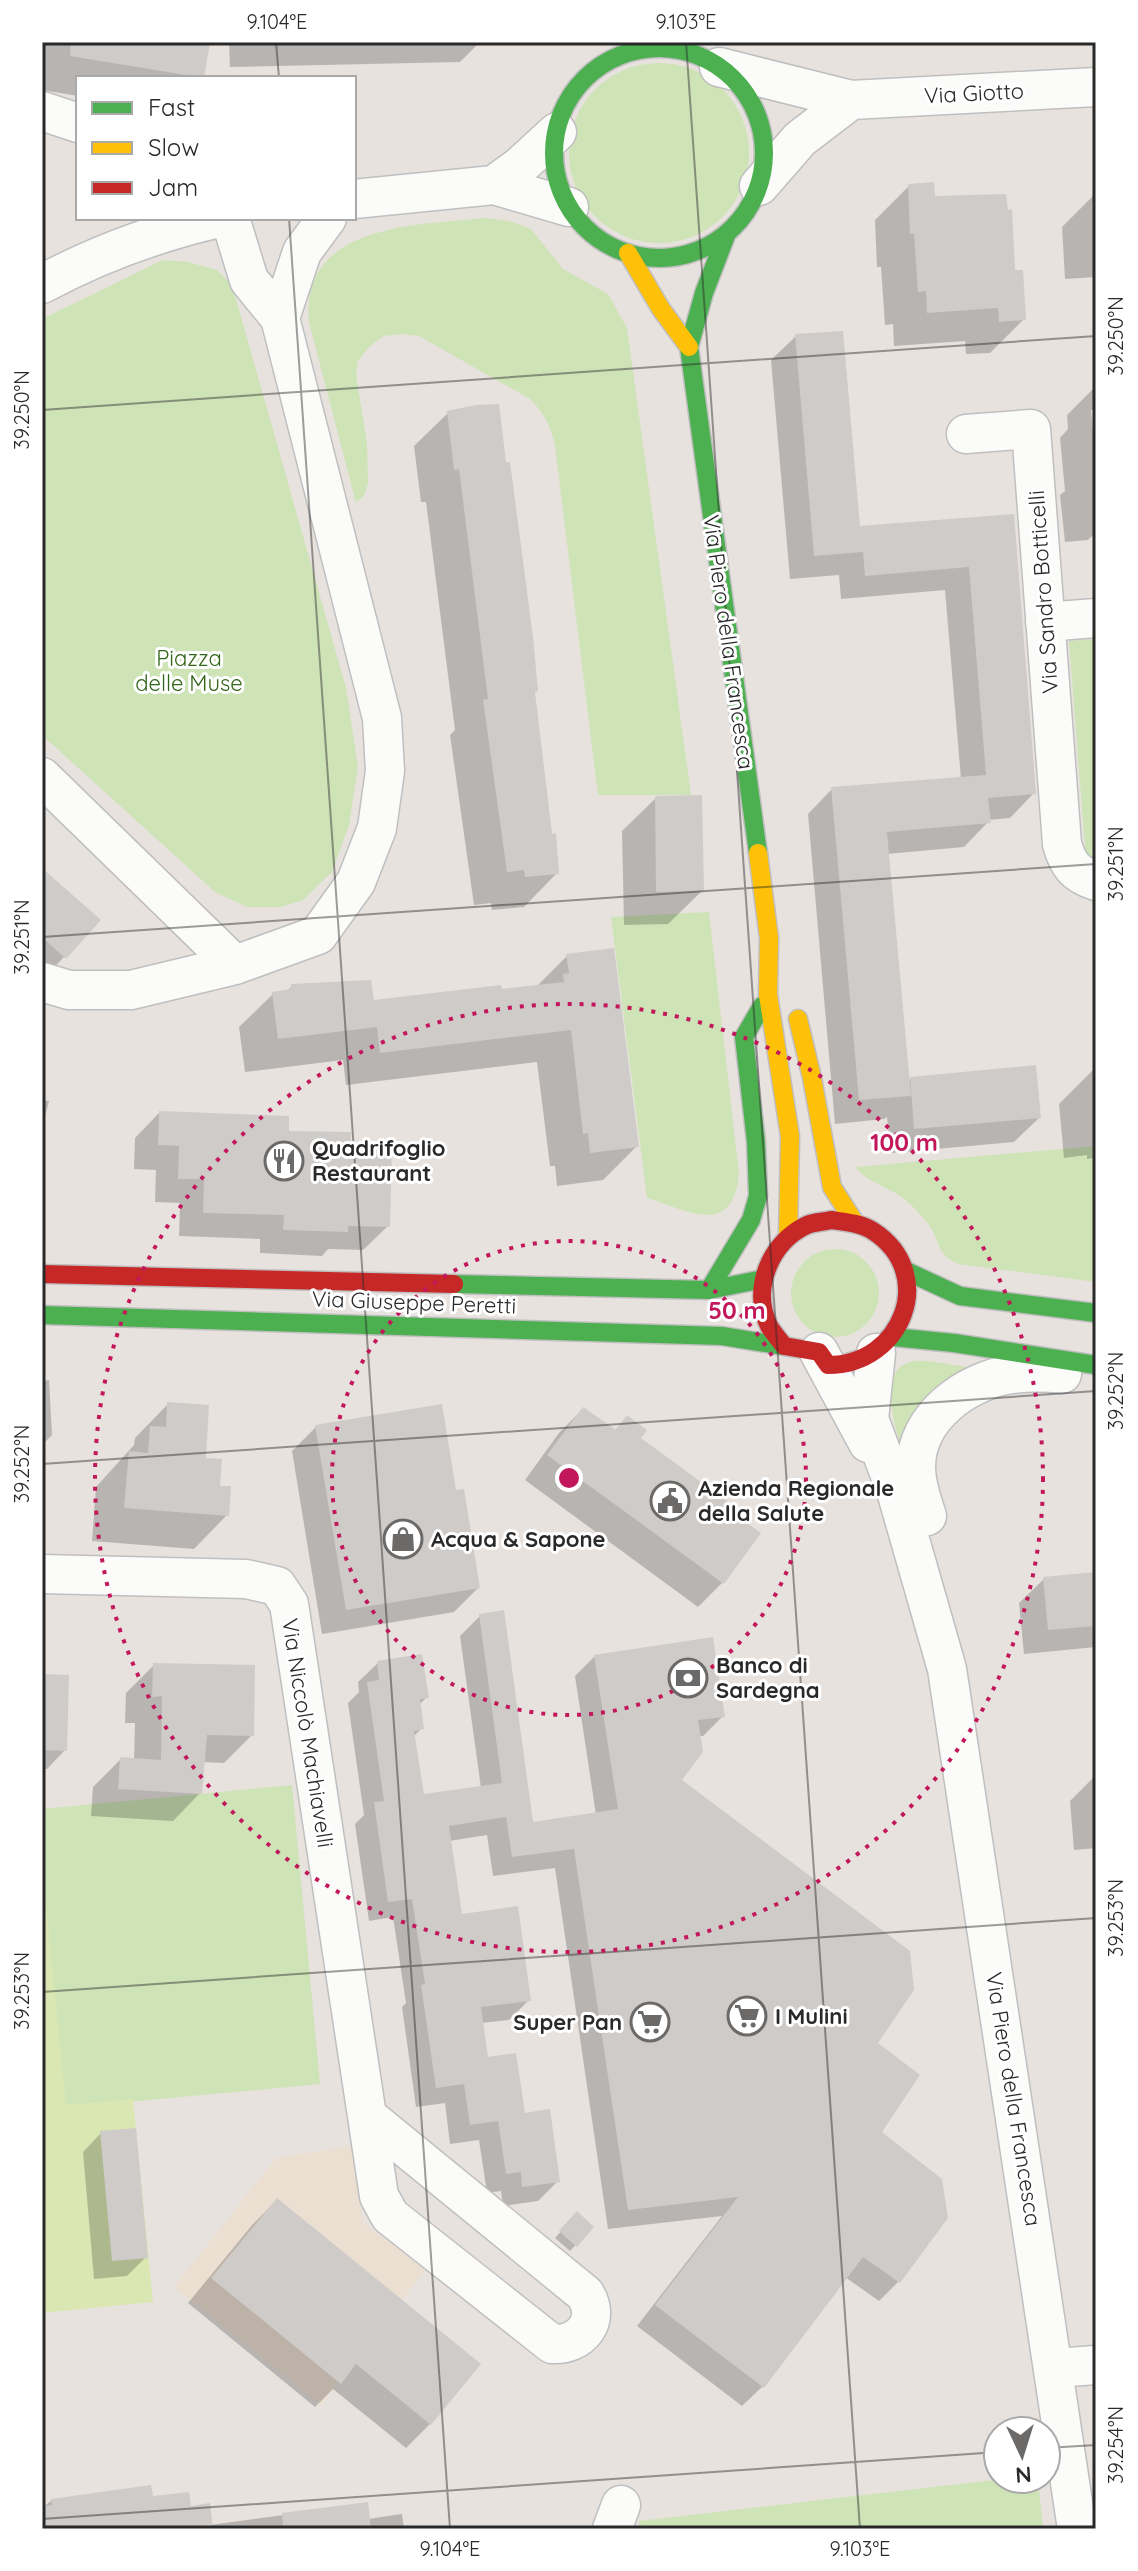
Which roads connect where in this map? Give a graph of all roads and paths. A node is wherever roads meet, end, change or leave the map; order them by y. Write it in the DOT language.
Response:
graph roads {
  1 [pos="699,54"];
  2 [pos="575,59"];
  3 [pos="580,85"];
  4 [pos="1096,87"];
  5 [pos="851,100"];
  6 [pos="42,111"];
  7 [pos="76,122"];
  8 [pos="557,132"];
  9 [pos="494,185"];
  10 [pos="759,186"];
  11 [pos="356,199"];
  12 [pos="569,207"];
  13 [pos="210,220"];
  14 [pos="231,220"];
  15 [pos="326,220"];
  16 [pos="727,233"];
  17 [pos="628,253"];
  18 [pos="42,284"];
  19 [pos="280,318"];
  20 [pos="689,347"];
  21 [pos="966,434"];
  22 [pos="1096,618"];
  23 [pos="1045,622"];
  24 [pos="42,777"];
  25 [pos="1096,881"];
  26 [pos="769,938"];
  27 [pos="235,965"];
  28 [pos="42,982"];
  29 [pos="768,995"];
  30 [pos="855,1223"];
  31 [pos="788,1237"];
  32 [pos="904,1270"];
  33 [pos="42,1274"];
  34 [pos="763,1279"];
  35 [pos="709,1290"];
  36 [pos="1096,1313"];
  37 [pos="42,1315"];
  38 [pos="884,1345"];
  39 [pos="802,1349"];
  40 [pos="1096,1365"];
  41 [pos="1096,1374"];
  42 [pos="896,1491"];
  43 [pos="42,1574"];
  44 [pos="947,1669"];
  45 [pos="367,2116"];
  46 [pos="1096,2365"];
  47 [pos="1055,2368"];
  48 [pos="1077,2529"];
  1 -- 3 [label="street"];
  1 -- 5 [label="street, Via Giotto"];
  1 -- 10 [label="street"];
  2 -- 3 [label="street"];
  3 -- 8 [label="street"];
  4 -- 5 [label="street, Via Giotto"];
  5 -- 10 [label="street"];
  6 -- 7 [label="street"];
  8 -- 9 [label="street"];
  8 -- 12 [label="street"];
  9 -- 11 [label="street"];
  9 -- 12 [label="street"];
  10 -- 16 [label="street"];
  12 -- 17 [label="street"];
  13 -- 18 [label="street"];
  14 -- 19 [label="street"];
  15 -- 19 [label="street"];
  16 -- 17 [label="street"];
  16 -- 20 [label="street, Via Piero della Francesca"];
  17 -- 20 [label="street, Via Piero della Francesca"];
  19 -- 27 [label="street"];
  20 -- 26 [label="street, Via Piero della Francesca"];
  21 -- 23 [label="street, Via Sandro Botticelli"];
  22 -- 23 [label="street"];
  23 -- 25 [label="street, Via Sandro Botticelli"];
  24 -- 27 [label="street"];
  26 -- 29 [label="street, Via Piero della Francesca"];
  26 -- 30 [label="street, Via Piero della Francesca"];
  27 -- 28 [label="street"];
  29 -- 31 [label="street, Via Piero della Francesca"];
  29 -- 35 [label="street"];
  30 -- 31 [label="street"];
  30 -- 32 [label="street"];
  31 -- 34 [label="street"];
  32 -- 36 [label="street"];
  32 -- 38 [label="street"];
  33 -- 35 [label="street, Via Giuseppe Peretti"];
  34 -- 35 [label="street, Via Giuseppe Peretti"];
  34 -- 39 [label="street"];
  37 -- 39 [label="street, Via Giuseppe Peretti"];
  38 -- 39 [label="street"];
  38 -- 40 [label="street"];
  38 -- 42 [label="street, Via Piero della Francesca"];
  39 -- 42 [label="street, Via Piero della Francesca"];
  41 -- 44 [label="street, Via Piero della Francesca"];
  42 -- 44 [label="street, Via Piero della Francesca"];
  43 -- 45 [label="street, Via Niccolò Machiavelli"];
  44 -- 47 [label="street, Via Piero della Francesca"];
  45 -- 45 [label="street, Via Niccolò Machiavelli"];
  46 -- 47 [label="street"];
  47 -- 48 [label="street, Via Piero della Francesca"];
}
